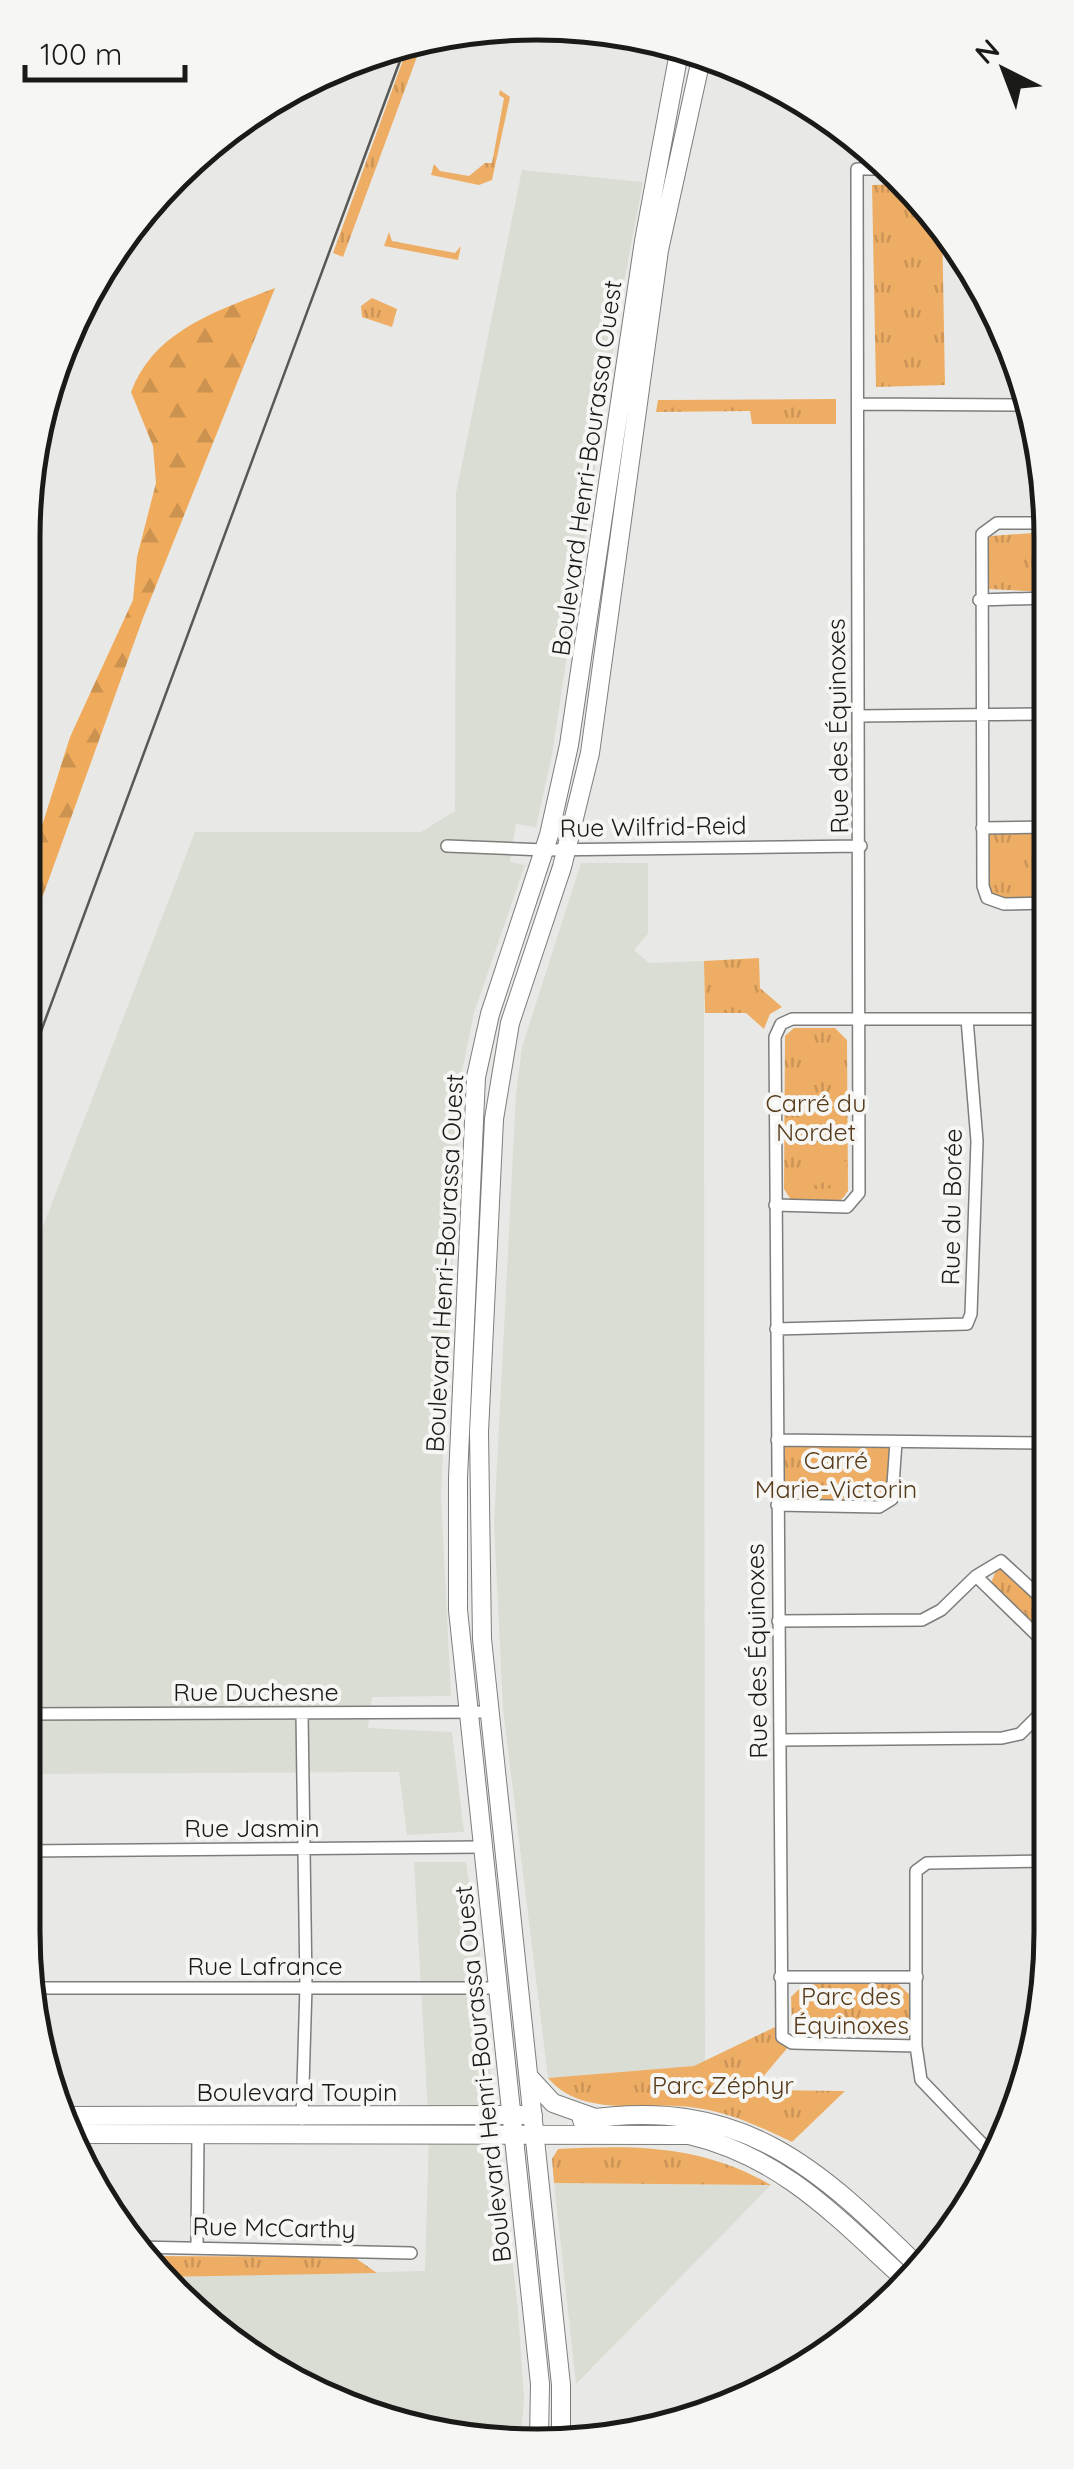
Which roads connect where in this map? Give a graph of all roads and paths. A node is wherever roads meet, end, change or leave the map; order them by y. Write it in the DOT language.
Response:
graph roads {
  1 [pos="677,60"];
  2 [pos="699,67"];
  3 [pos="871,169"];
  4 [pos="859,404"];
  5 [pos="1016,405"];
  6 [pos="1034,524"];
  7 [pos="1034,598"];
  8 [pos="979,600"];
  9 [pos="1034,714"];
  10 [pos="979,715"];
  11 [pos="858,716"];
  12 [pos="1034,827"];
  13 [pos="982,828"];
  14 [pos="446,846"];
  15 [pos="861,846"];
  16 [pos="544,850"];
  17 [pos="567,850"];
  18 [pos="1034,904"];
  19 [pos="858,1019"];
  20 [pos="967,1019"];
  21 [pos="1034,1019"];
  22 [pos="776,1205"];
  23 [pos="776,1329"];
  24 [pos="777,1440"];
  25 [pos="896,1442"];
  26 [pos="1034,1444"];
  27 [pos="777,1505"];
  28 [pos="976,1576"];
  29 [pos="1034,1591"];
  30 [pos="778,1621"];
  31 [pos="1034,1633"];
  32 [pos="467,1712"];
  33 [pos="490,1712"];
  34 [pos="40,1714"];
  35 [pos="302,1714"];
  36 [pos="1034,1720"];
  37 [pos="780,1740"];
  38 [pos="482,1847"];
  39 [pos="304,1850"];
  40 [pos="40,1851"];
  41 [pos="1034,1862"];
  42 [pos="780,1976"];
  43 [pos="917,1977"];
  44 [pos="306,1986"];
  45 [pos="43,1988"];
  46 [pos="497,1988"];
  47 [pos="916,2046"];
  48 [pos="530,2078"];
  49 [pos="76,2117"];
  50 [pos="595,2118"];
  51 [pos="198,2124"];
  52 [pos="302,2124"];
  53 [pos="512,2124"];
  54 [pos="534,2124"];
  55 [pos="83,2133"];
  56 [pos="985,2147"];
  57 [pos="153,2247"];
  58 [pos="197,2248"];
  59 [pos="411,2253"];
  60 [pos="911,2260"];
  61 [pos="898,2273"];
  62 [pos="561,2428"];
  63 [pos="539,2429"];
  1 -- 16 [label="main road, Boulevard Henri-Bourassa Ouest"];
  2 -- 17 [label="main road, Boulevard Henri-Bourassa Ouest"];
  3 -- 4 [label="street, Rue des Équinoxes"];
  4 -- 5 [label="street"];
  4 -- 11 [label="street, Rue des Équinoxes"];
  6 -- 8 [label="street"];
  7 -- 8 [label="street"];
  8 -- 10 [label="street"];
  9 -- 10 [label="street"];
  10 -- 11 [label="street"];
  10 -- 13 [label="street"];
  11 -- 15 [label="street, Rue des Équinoxes"];
  12 -- 13 [label="street"];
  13 -- 18 [label="street"];
  14 -- 16 [label="street, Rue Wilfrid-Reid"];
  15 -- 17 [label="street, Rue Wilfrid-Reid"];
  15 -- 19 [label="street, Rue des Équinoxes"];
  16 -- 17 [label="street, Rue Wilfrid-Reid"];
  16 -- 32 [label="main road, Boulevard Henri-Bourassa Ouest"];
  17 -- 33 [label="main road, Boulevard Henri-Bourassa Ouest"];
  19 -- 20 [label="street"];
  19 -- 22 [label="street, Rue des Équinoxes"];
  19 -- 22 [label="street, Rue des Équinoxes"];
  20 -- 21 [label="street"];
  20 -- 23 [label="street, Rue du Borée"];
  22 -- 23 [label="street, Rue des Équinoxes"];
  23 -- 24 [label="street, Rue des Équinoxes"];
  24 -- 25 [label="street"];
  24 -- 27 [label="street, Rue des Équinoxes"];
  25 -- 26 [label="street"];
  25 -- 27 [label="street"];
  27 -- 30 [label="street, Rue des Équinoxes"];
  28 -- 29 [label="street"];
  28 -- 30 [label="street"];
  28 -- 31 [label="street"];
  30 -- 37 [label="street, Rue des Équinoxes"];
  32 -- 33 [label="street, Rue Duchesne"];
  32 -- 35 [label="street, Rue Duchesne"];
  32 -- 38 [label="main road, Boulevard Henri-Bourassa Ouest"];
  33 -- 48 [label="main road, Boulevard Henri-Bourassa Ouest"];
  34 -- 35 [label="street, Rue Duchesne"];
  35 -- 39 [label="street"];
  36 -- 37 [label="street"];
  37 -- 42 [label="street, Rue des Équinoxes"];
  38 -- 39 [label="street, Rue Jasmin"];
  38 -- 46 [label="main road, Boulevard Henri-Bourassa Ouest"];
  39 -- 40 [label="street, Rue Jasmin"];
  39 -- 44 [label="street"];
  41 -- 43 [label="street"];
  42 -- 43 [label="street"];
  42 -- 47 [label="street, Rue des Équinoxes"];
  43 -- 47 [label="street"];
  44 -- 45 [label="street, Rue Lafrance"];
  44 -- 46 [label="street, Rue Lafrance"];
  44 -- 52 [label="street"];
  46 -- 53 [label="main road, Boulevard Henri-Bourassa Ouest"];
  47 -- 56 [label="street"];
  48 -- 50 [label="main road"];
  48 -- 54 [label="main road, Boulevard Henri-Bourassa Ouest"];
  49 -- 51 [label="main road, Boulevard Toupin"];
  50 -- 54 [label="main road"];
  50 -- 60 [label="main road"];
  51 -- 52 [label="main road, Boulevard Toupin"];
  51 -- 55 [label="main road, Boulevard Toupin"];
  51 -- 58 [label="street"];
  52 -- 53 [label="main road, Boulevard Toupin"];
  53 -- 54 [label="main road, Boulevard Toupin"];
  53 -- 63 [label="main road, Boulevard Henri-Bourassa Ouest"];
  54 -- 61 [label="main road"];
  54 -- 62 [label="main road, Boulevard Henri-Bourassa Ouest"];
  57 -- 58 [label="street, Rue McCarthy"];
  58 -- 59 [label="street, Rue McCarthy"];
}
